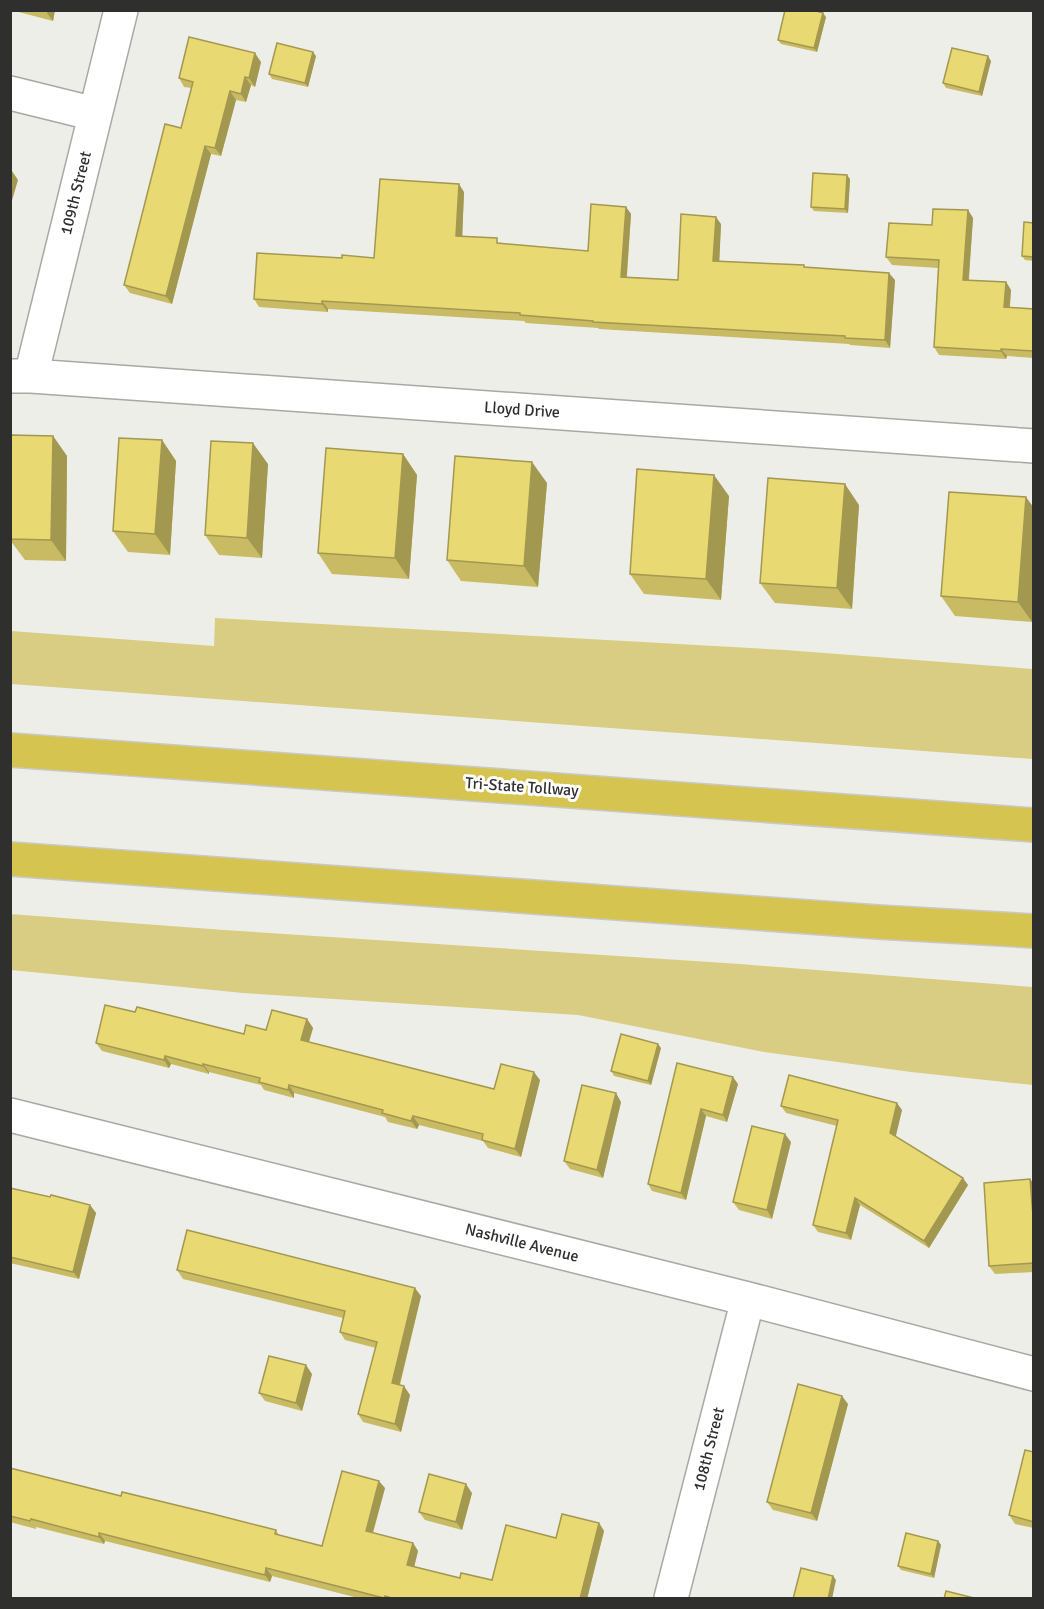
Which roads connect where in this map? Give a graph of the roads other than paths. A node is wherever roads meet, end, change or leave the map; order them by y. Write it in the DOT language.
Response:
graph roads {
  1 [pos="121,10"];
  2 [pos="10,93"];
  3 [pos="95,114"];
  4 [pos="21,376"];
  5 [pos="1034,446"];
  6 [pos="10,750"];
  7 [pos="1034,825"];
  8 [pos="10,859"];
  9 [pos="1034,932"];
  10 [pos="10,1115"];
  11 [pos="748,1299"];
  12 [pos="1034,1374"];
  13 [pos="671,1599"];
  1 -- 3 [label="street, 109th Street"];
  2 -- 3 [label="street"];
  3 -- 4 [label="street, 109th Street"];
  4 -- 5 [label="street, Lloyd Drive"];
  6 -- 7 [label="highway, Tri-State Tollway"];
  8 -- 9 [label="highway"];
  10 -- 11 [label="street, Nashville Avenue"];
  11 -- 12 [label="street, Nashville Avenue"];
  11 -- 13 [label="street, 108th Street"];
}
